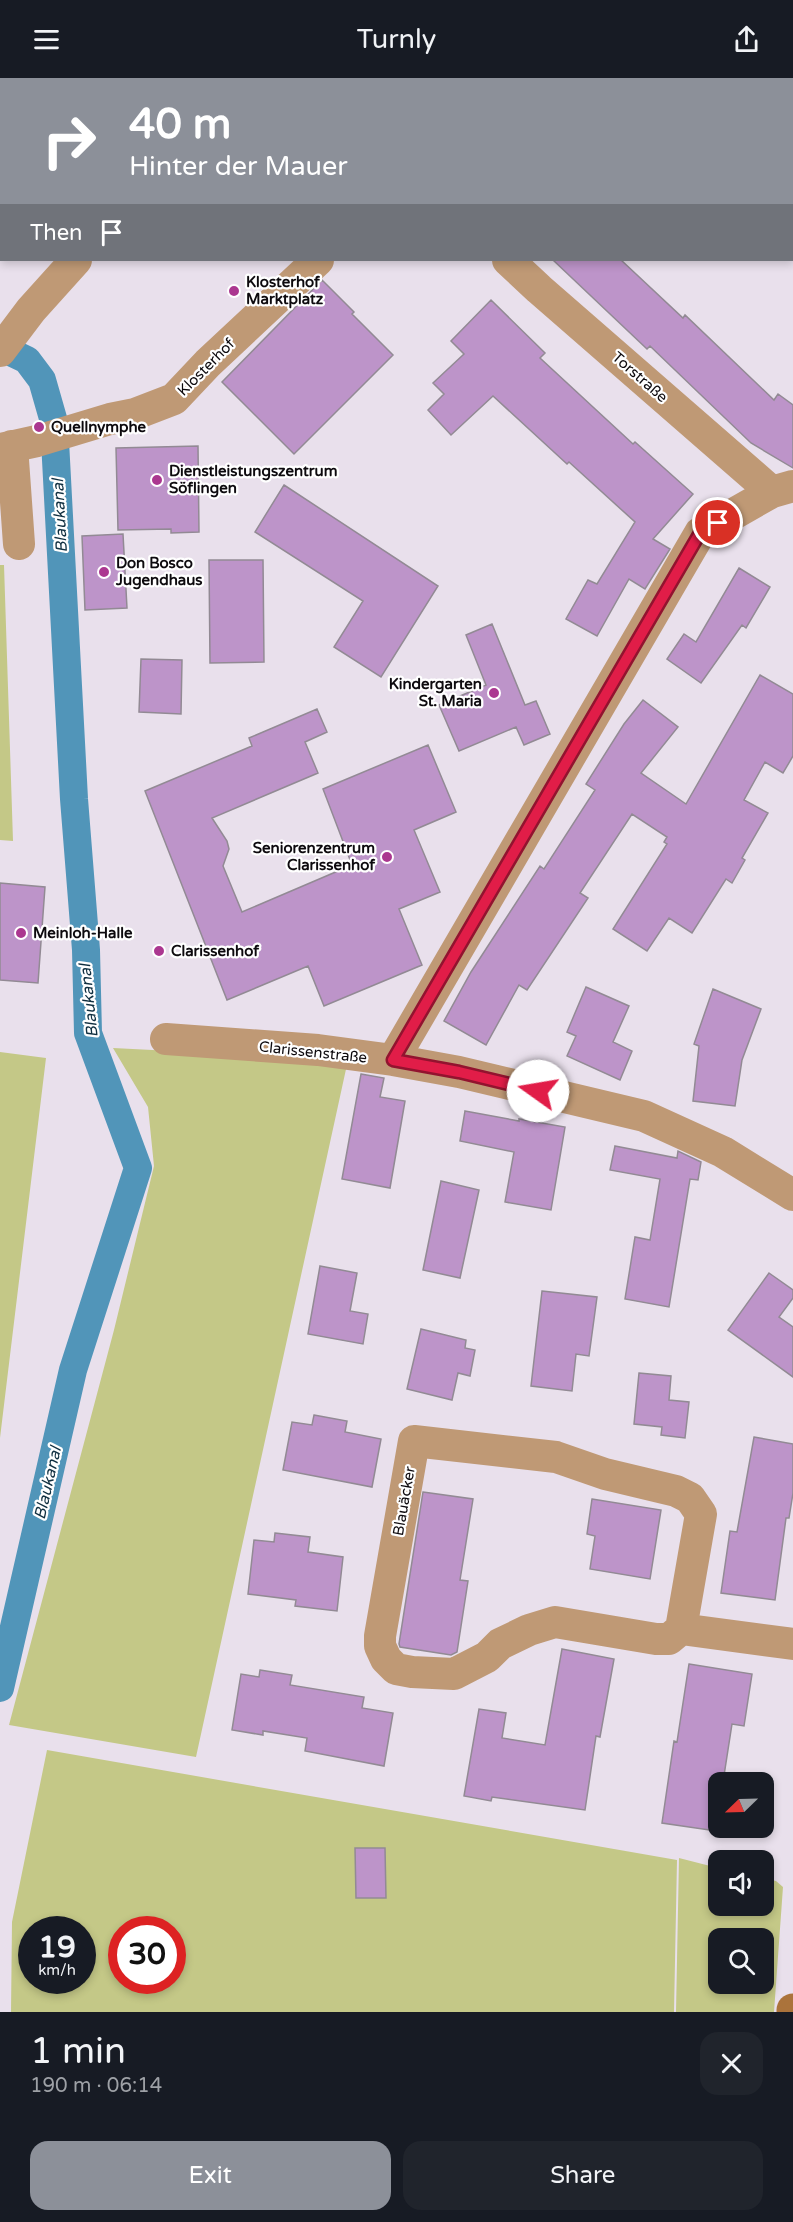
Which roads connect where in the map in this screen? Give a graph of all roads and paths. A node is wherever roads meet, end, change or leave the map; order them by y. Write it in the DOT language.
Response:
graph roads {
  1 [pos="75,261"];
  2 [pos="317,261"];
  3 [pos="509,261"];
  4 [pos="9,341"];
  5 [pos="16,445"];
  6 [pos="783,489"];
  7 [pos="19,544"];
  8 [pos="166,1040"];
  9 [pos="393,1060"];
  10 [pos="793,1195"];
  11 [pos="681,1629"];
  12 [pos="793,1644"];
  1 -- 4 [label="street"];
  2 -- 5 [label="street, Klosterhof"];
  3 -- 6 [label="street, Torstraße"];
  5 -- 7 [label="street"];
  6 -- 9 [label="street"];
  8 -- 9 [label="street, Clarissenstraße"];
  9 -- 10 [label="street, Clarissenstraße"];
  11 -- 11 [label="street, Blauäcker"];
  11 -- 12 [label="street, Blauäcker"];
}
